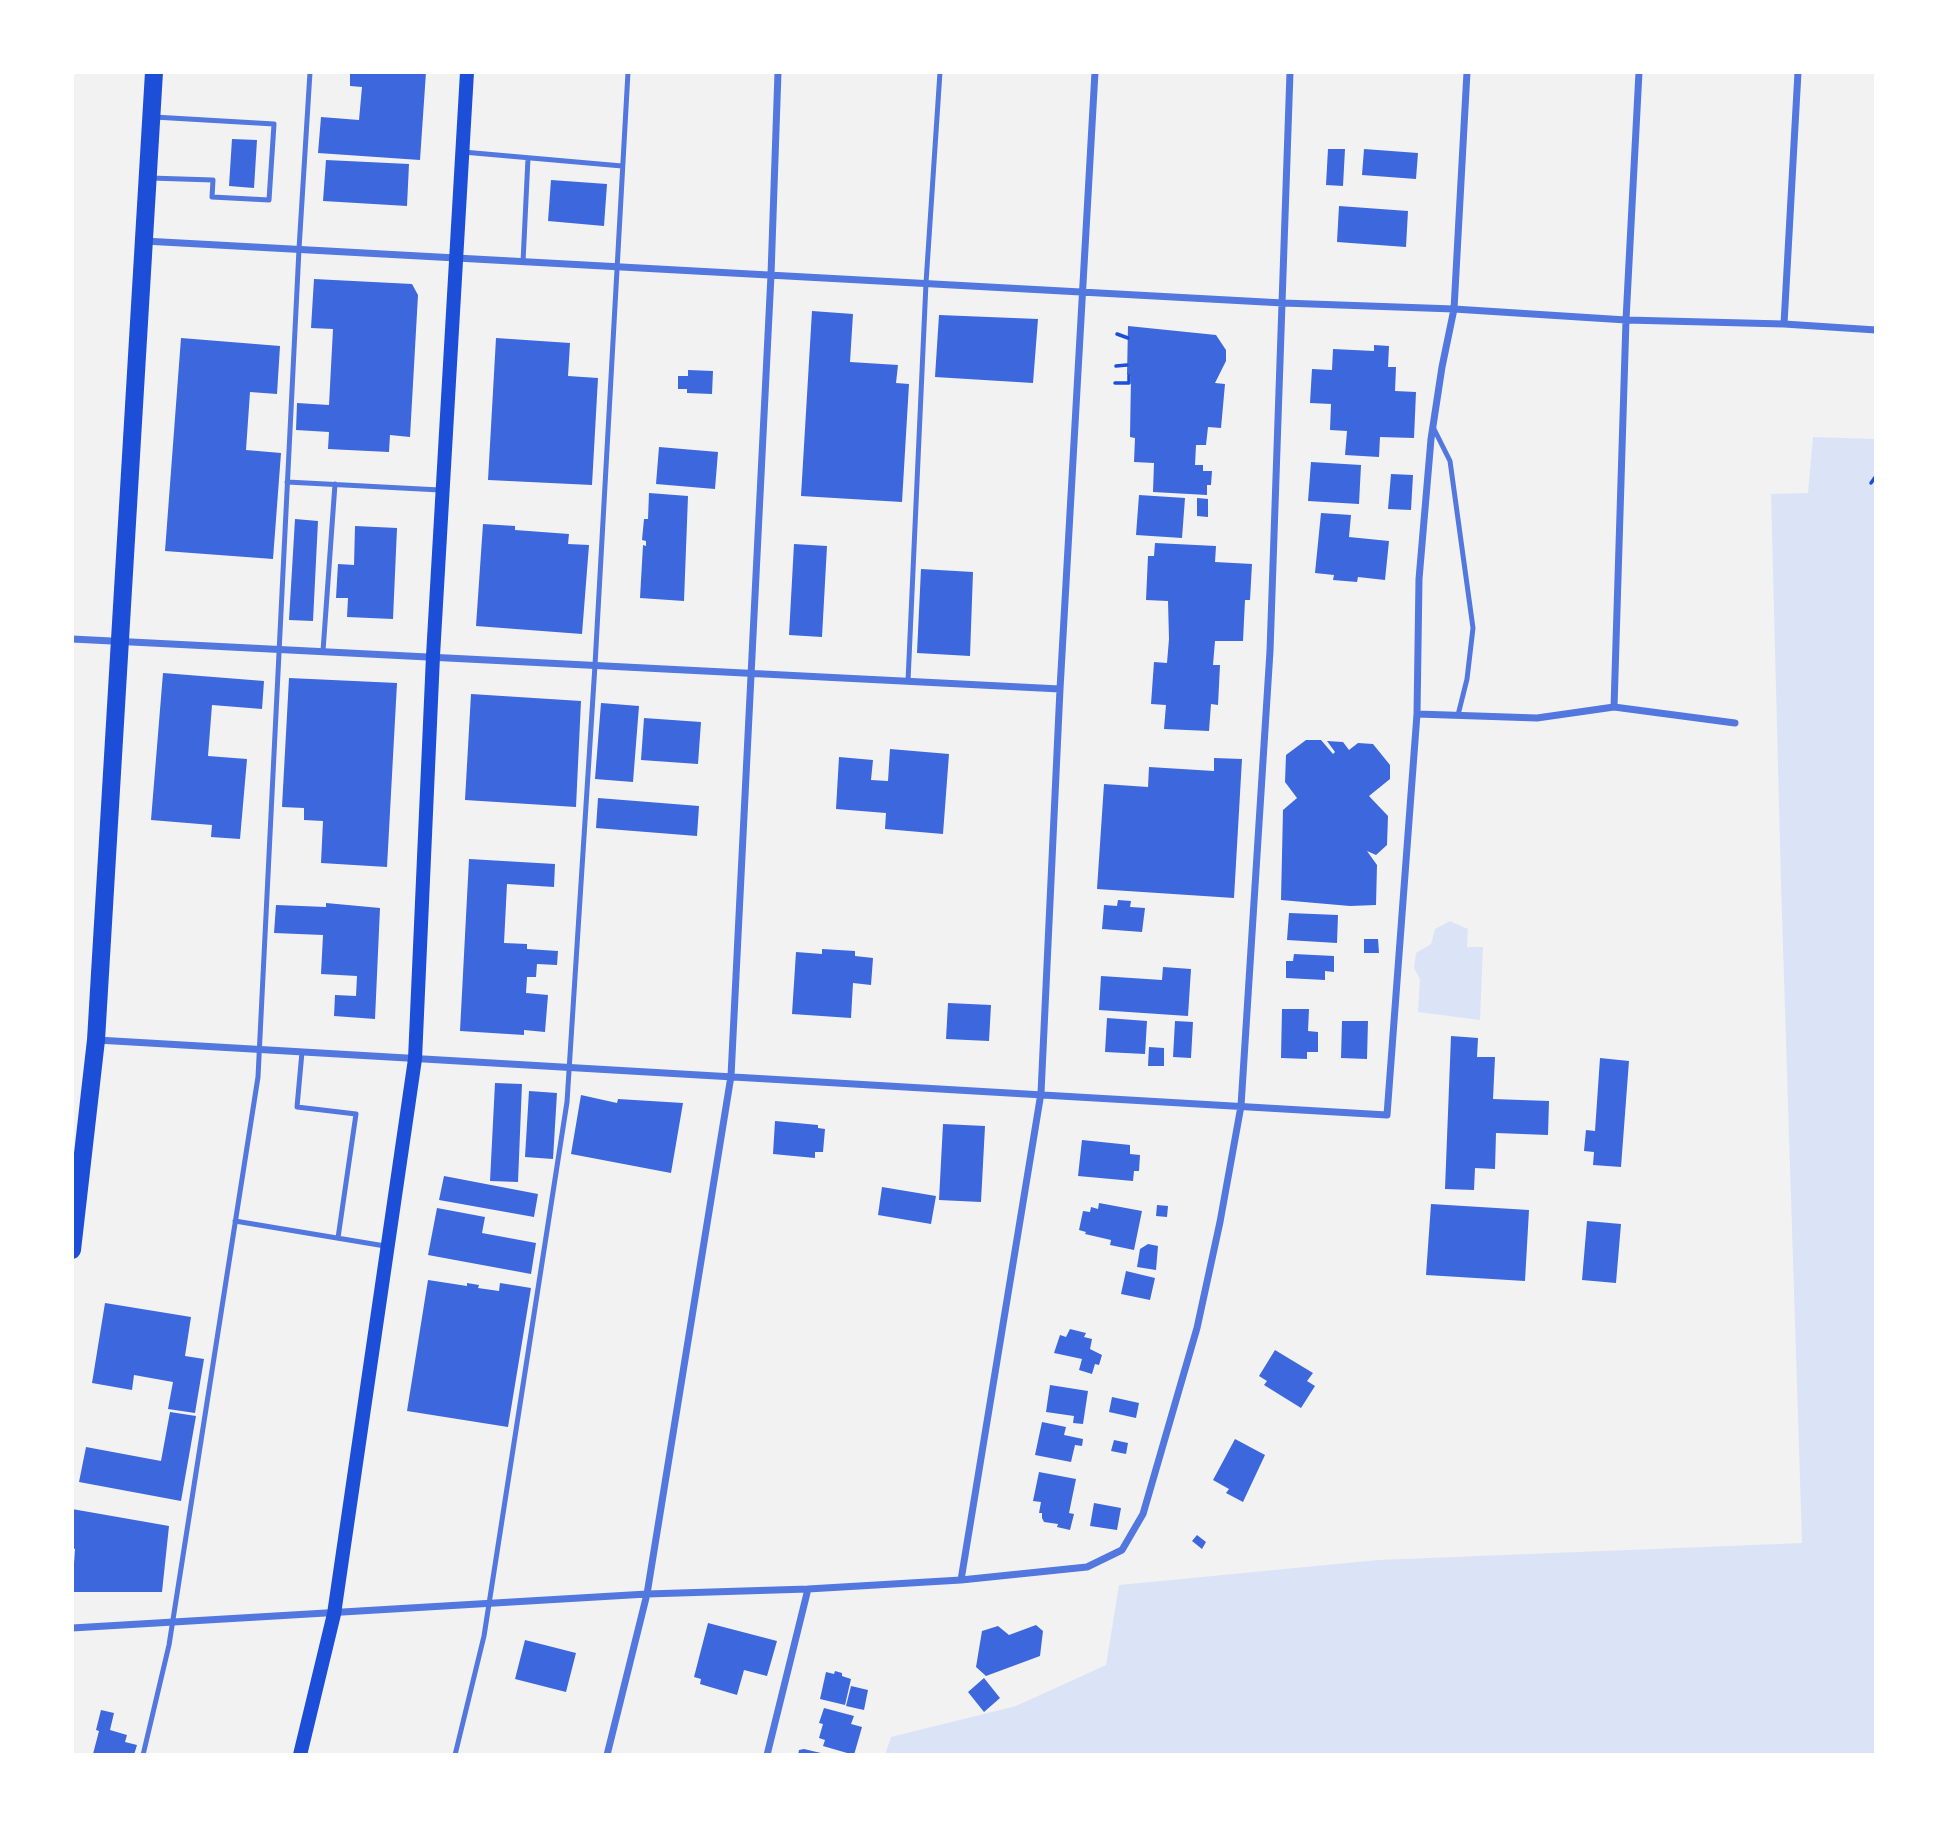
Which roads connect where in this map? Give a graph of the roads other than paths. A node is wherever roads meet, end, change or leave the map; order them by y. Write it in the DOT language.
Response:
graph roads {
  1 [pos="153,72"];
  2 [pos="310,72"];
  3 [pos="467,72"];
  4 [pos="628,72"];
  5 [pos="778,72"];
  6 [pos="940,72"];
  7 [pos="1095,72"];
  8 [pos="1290,72"];
  9 [pos="1466,72"];
  10 [pos="1639,72"];
  11 [pos="1798,72"];
  12 [pos="151,117"];
  13 [pos="463,152"];
  14 [pos="528,158"];
  15 [pos="622,166"];
  16 [pos="147,177"];
  17 [pos="143,241"];
  18 [pos="299,249"];
  19 [pos="457,258"];
  20 [pos="523,262"];
  21 [pos="617,266"];
  22 [pos="771,275"];
  23 [pos="926,284"];
  24 [pos="1083,293"];
  25 [pos="1283,303"];
  26 [pos="1454,309"];
  27 [pos="1626,320"];
  28 [pos="1784,324"];
  29 [pos="1876,330"];
  30 [pos="1433,427"];
  31 [pos="287,482"];
  32 [pos="335,484"];
  33 [pos="443,490"];
  34 [pos="72,639"];
  35 [pos="121,641"];
  36 [pos="279,648"];
  37 [pos="324,650"];
  38 [pos="433,656"];
  39 [pos="595,664"];
  40 [pos="750,673"];
  41 [pos="908,681"];
  42 [pos="1060,689"];
  43 [pos="1614,707"];
  44 [pos="1417,714"];
  45 [pos="1458,715"];
  46 [pos="1735,723"];
  47 [pos="96,1040"];
  48 [pos="260,1049"];
  49 [pos="302,1052"];
  50 [pos="415,1059"];
  51 [pos="570,1066"];
  52 [pos="731,1076"];
  53 [pos="1041,1093"];
  54 [pos="1241,1106"];
  55 [pos="235,1220"];
  56 [pos="338,1238"];
  57 [pos="388,1247"];
  58 [pos="72,1250"];
  59 [pos="961,1580"];
  60 [pos="808,1589"];
  61 [pos="647,1594"];
  62 [pos="489,1604"];
  63 [pos="334,1614"];
  64 [pos="172,1622"];
  65 [pos="72,1628"];
  66 [pos="143,1755"];
  67 [pos="300,1755"];
  68 [pos="455,1755"];
  69 [pos="607,1755"];
  70 [pos="767,1755"];
  1 -- 12 [label="main road"];
  2 -- 18 [label="lane"];
  3 -- 13 [label="main road"];
  4 -- 15 [label="lane"];
  5 -- 22 [label="street"];
  6 -- 23 [label="lane"];
  7 -- 24 [label="street"];
  8 -- 25 [label="street"];
  9 -- 26 [label="street"];
  10 -- 27 [label="street"];
  11 -- 28 [label="street"];
  12 -- 16 [label="main road"];
  12 -- 16 [label="lane"];
  13 -- 14 [label="lane"];
  13 -- 19 [label="main road"];
  14 -- 15 [label="lane"];
  14 -- 20 [label="lane"];
  15 -- 21 [label="lane"];
  16 -- 17 [label="main road"];
  17 -- 18 [label="street"];
  17 -- 35 [label="main road"];
  18 -- 19 [label="street"];
  18 -- 31 [label="lane"];
  19 -- 20 [label="street"];
  19 -- 33 [label="main road"];
  20 -- 21 [label="street"];
  21 -- 22 [label="street"];
  21 -- 39 [label="lane"];
  22 -- 23 [label="street"];
  22 -- 40 [label="street"];
  23 -- 24 [label="street"];
  23 -- 41 [label="lane"];
  24 -- 25 [label="street"];
  24 -- 42 [label="street"];
  25 -- 26 [label="street"];
  25 -- 54 [label="street"];
  26 -- 27 [label="street"];
  26 -- 30 [label="street"];
  27 -- 28 [label="street"];
  27 -- 43 [label="street"];
  28 -- 29 [label="street"];
  30 -- 44 [label="street"];
  30 -- 45 [label="lane"];
  31 -- 32 [label="lane"];
  31 -- 36 [label="lane"];
  32 -- 33 [label="lane"];
  32 -- 37 [label="lane"];
  33 -- 38 [label="main road"];
  34 -- 35 [label="street"];
  35 -- 36 [label="street"];
  35 -- 47 [label="main road"];
  36 -- 37 [label="street"];
  36 -- 48 [label="lane"];
  37 -- 38 [label="street"];
  38 -- 39 [label="street"];
  38 -- 50 [label="main road"];
  39 -- 40 [label="street"];
  39 -- 51 [label="lane"];
  40 -- 41 [label="street"];
  40 -- 52 [label="street"];
  41 -- 42 [label="street"];
  42 -- 53 [label="street"];
  43 -- 45 [label="street"];
  43 -- 46 [label="street"];
  44 -- 45 [label="street"];
  44 -- 54 [label="street"];
  47 -- 48 [label="street"];
  47 -- 58 [label="main road"];
  48 -- 49 [label="street"];
  48 -- 55 [label="lane"];
  49 -- 50 [label="street"];
  49 -- 56 [label="lane"];
  50 -- 51 [label="street"];
  50 -- 57 [label="main road"];
  51 -- 52 [label="street"];
  51 -- 62 [label="lane"];
  52 -- 53 [label="street"];
  52 -- 61 [label="street"];
  53 -- 54 [label="street"];
  53 -- 59 [label="street"];
  54 -- 59 [label="street"];
  55 -- 56 [label="lane"];
  55 -- 64 [label="lane"];
  56 -- 57 [label="lane"];
  57 -- 63 [label="main road"];
  59 -- 60 [label="street"];
  60 -- 61 [label="street"];
  60 -- 70 [label="street"];
  61 -- 62 [label="street"];
  61 -- 69 [label="street"];
  62 -- 63 [label="street"];
  62 -- 68 [label="lane"];
  63 -- 64 [label="street"];
  63 -- 67 [label="main road"];
  64 -- 65 [label="street"];
  64 -- 66 [label="lane"];
}
